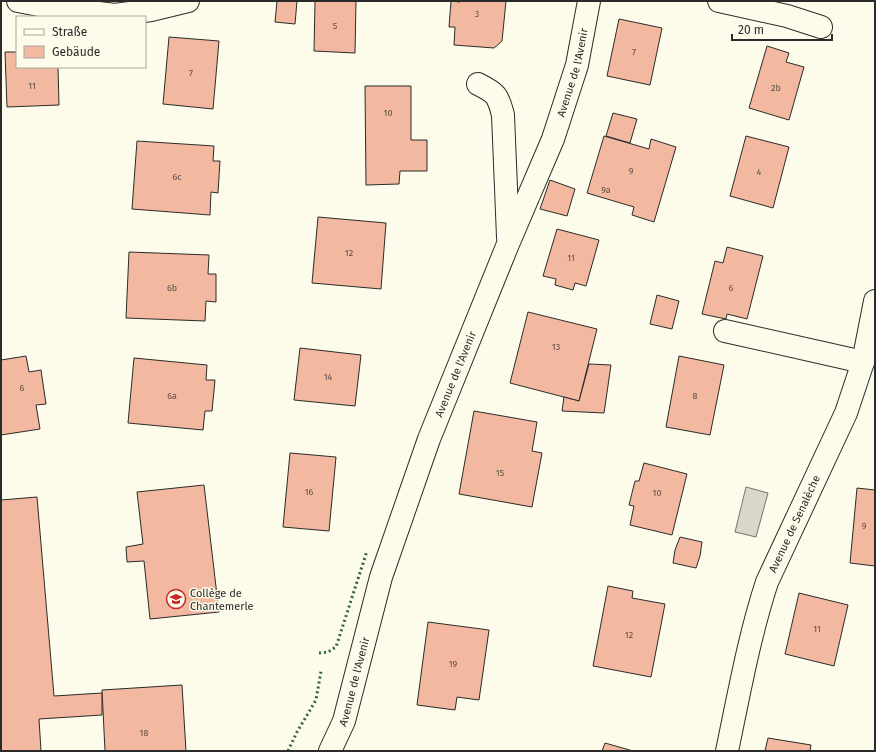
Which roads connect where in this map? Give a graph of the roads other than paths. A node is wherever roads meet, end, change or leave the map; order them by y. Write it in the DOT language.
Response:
graph roads {
  1 [pos="18,1"];
  2 [pos="188,1"];
  3 [pos="589,1"];
  4 [pos="719,1"];
  5 [pos="153,5"];
  6 [pos="821,27"];
  7 [pos="478,84"];
  8 [pos="508,244"];
  9 [pos="875,302"];
  10 [pos="725,331"];
  11 [pos="863,362"];
  12 [pos="330,751"];
  13 [pos="727,751"];
  1 -- 5 [label="street"];
  2 -- 5 [label="street"];
  3 -- 8 [label="street, Avenue de l'Avenir"];
  4 -- 6 [label="street"];
  7 -- 8 [label="street"];
  8 -- 12 [label="street, Avenue de l'Avenir"];
  9 -- 11 [label="street, Avenue de Senalèche"];
  10 -- 11 [label="street"];
  11 -- 13 [label="street, Avenue de Senalèche"];
}
